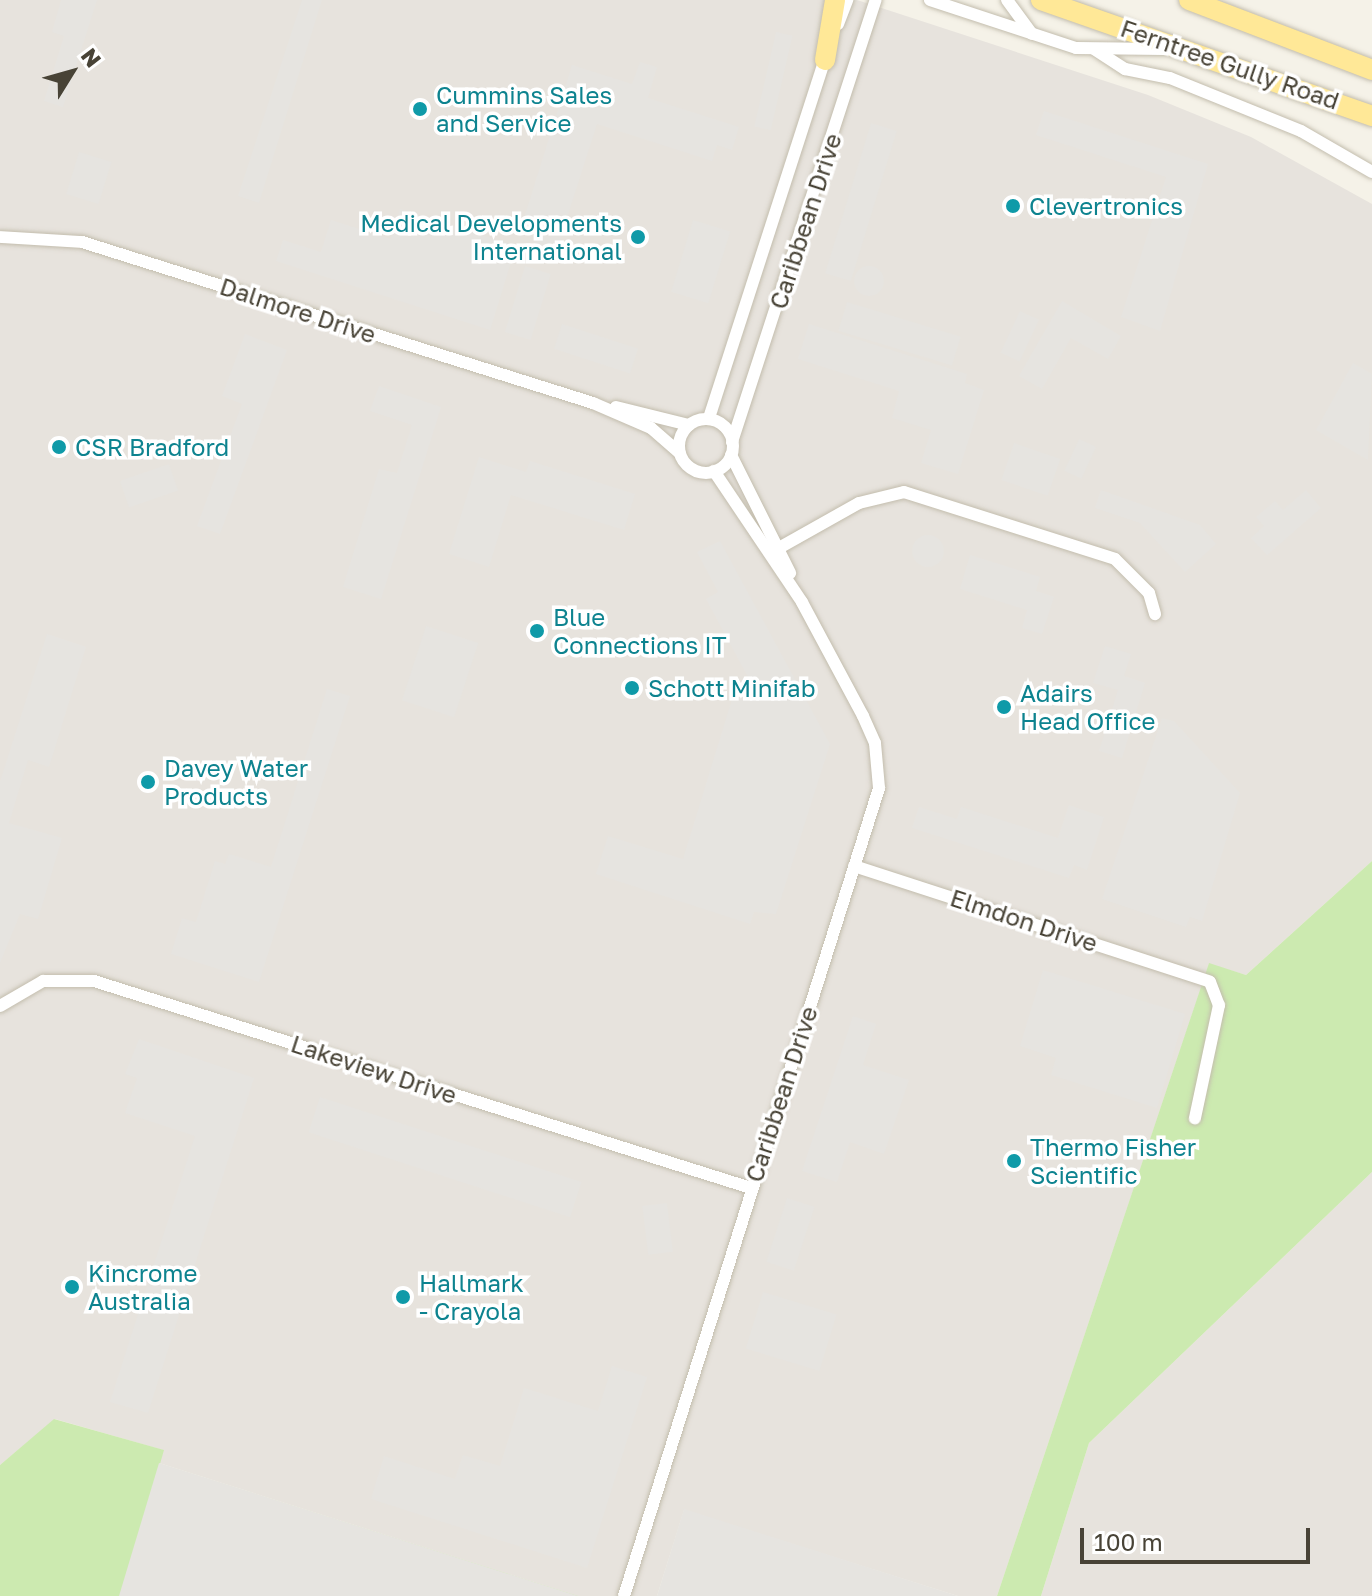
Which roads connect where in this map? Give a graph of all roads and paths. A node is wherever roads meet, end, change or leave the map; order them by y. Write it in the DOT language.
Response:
graph roads {
  1 [pos="835,0"];
  2 [pos="847,0"];
  3 [pos="930,0"];
  4 [pos="1007,0"];
  5 [pos="1041,0"];
  6 [pos="1189,0"];
  7 [pos="877,1"];
  8 [pos="1032,34"];
  9 [pos="1094,49"];
  10 [pos="1201,52"];
  11 [pos="825,60"];
  12 [pos="1372,70"];
  13 [pos="1372,116"];
  14 [pos="1372,172"];
  15 [pos="0,237"];
  16 [pos="593,403"];
  17 [pos="709,418"];
  18 [pos="689,425"];
  19 [pos="732,448"];
  20 [pos="680,453"];
  21 [pos="714,471"];
  22 [pos="775,550"];
  23 [pos="1155,614"];
  24 [pos="854,866"];
  25 [pos="0,1006"];
  26 [pos="1195,1118"];
  27 [pos="751,1188"];
  28 [pos="624,1596"];
  1 -- 11 [label="main road"];
  2 -- 11 [label="street, Caribbean Drive"];
  3 -- 8 [label="street"];
  4 -- 8 [label="street"];
  5 -- 10 [label="main road, Ferntree Gully Road"];
  6 -- 12 [label="main road, Ferntree Gully Road"];
  7 -- 19 [label="street, Caribbean Drive"];
  8 -- 9 [label="street"];
  9 -- 10 [label="street"];
  9 -- 14 [label="street"];
  10 -- 13 [label="main road, Ferntree Gully Road"];
  11 -- 17 [label="street, Caribbean Drive"];
  15 -- 16 [label="street, Dalmore Drive"];
  16 -- 18 [label="street, Dalmore Drive"];
  16 -- 20 [label="street, Dalmore Drive"];
  17 -- 18 [label="street"];
  17 -- 19 [label="street"];
  18 -- 20 [label="street"];
  19 -- 21 [label="street"];
  19 -- 22 [label="street, Caribbean Drive"];
  20 -- 21 [label="street"];
  21 -- 22 [label="street, Caribbean Drive"];
  22 -- 23 [label="street"];
  22 -- 24 [label="street, Caribbean Drive"];
  24 -- 26 [label="street, Elmdon Drive"];
  24 -- 27 [label="street, Caribbean Drive"];
  25 -- 27 [label="street, Lakeview Drive"];
  27 -- 28 [label="street, Caribbean Drive"];
}
